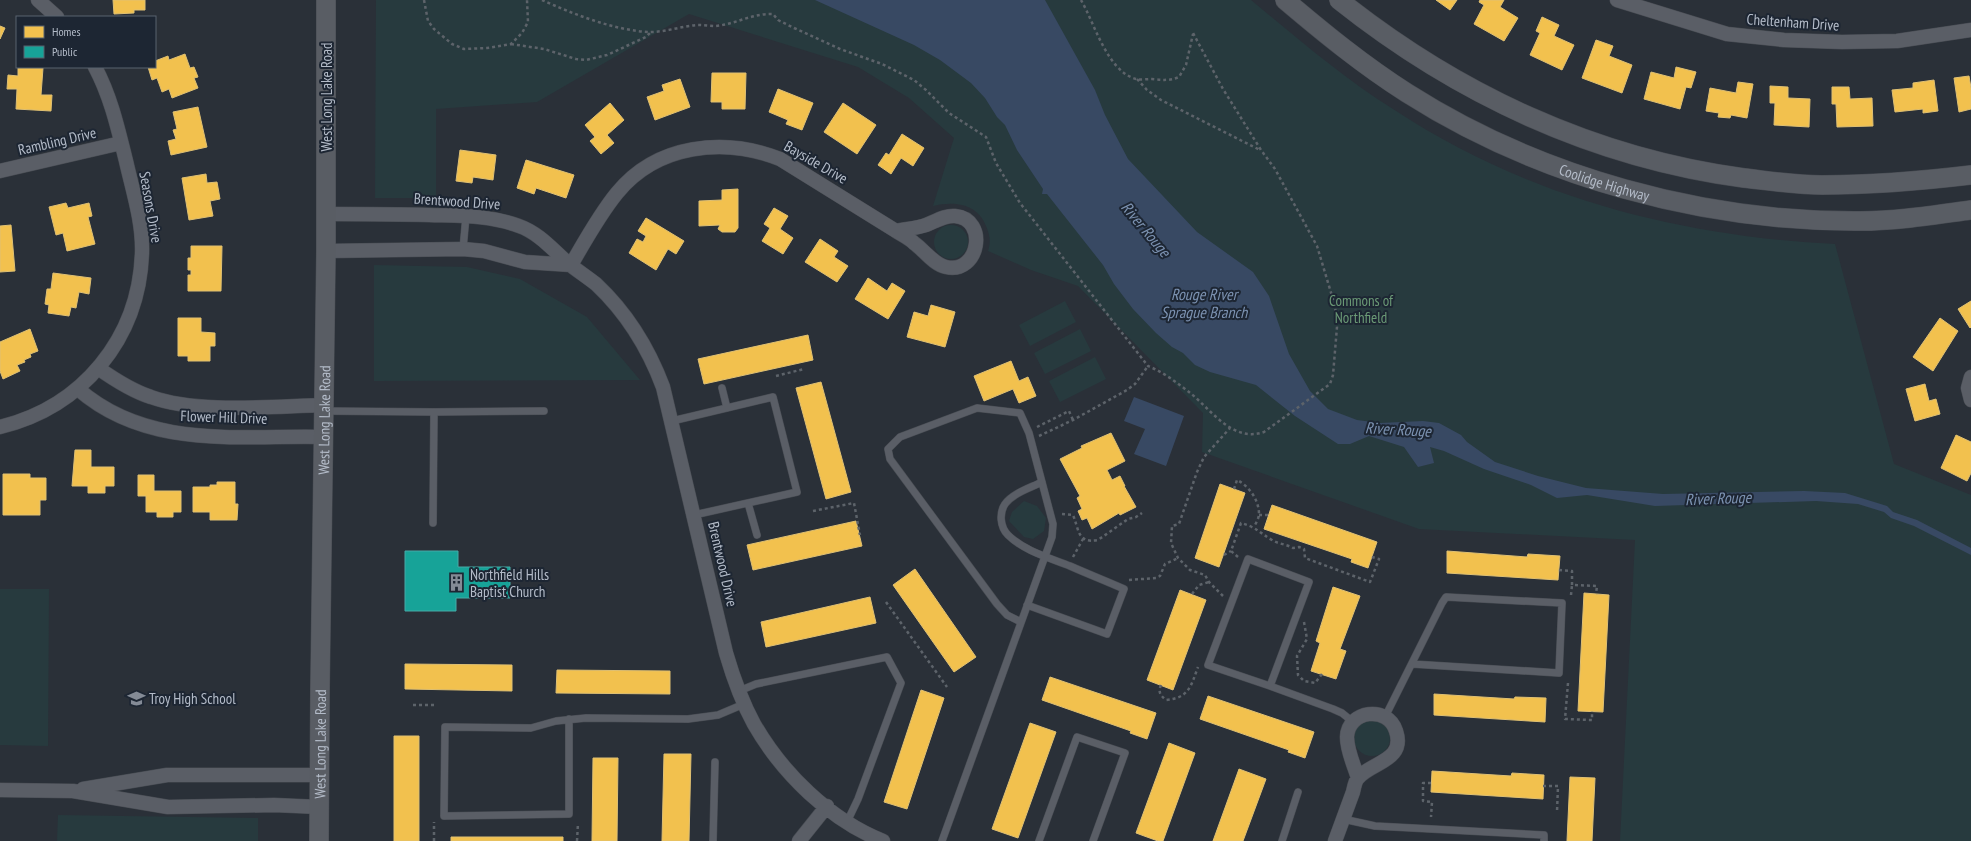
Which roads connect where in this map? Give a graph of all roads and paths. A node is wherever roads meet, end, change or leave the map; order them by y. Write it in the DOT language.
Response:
graph roads {
  1 [pos="38,0"];
  2 [pos="326,0"];
  3 [pos="424,0"];
  4 [pos="527,0"];
  5 [pos="542,0"];
  6 [pos="1081,0"];
  7 [pos="1285,0"];
  8 [pos="1339,0"];
  9 [pos="1617,0"];
  10 [pos="56,16"];
  11 [pos="1971,30"];
  12 [pos="651,32"];
  13 [pos="511,44"];
  14 [pos="95,68"];
  15 [pos="1136,79"];
  16 [pos="121,143"];
  17 [pos="1260,150"];
  18 [pos="0,171"];
  19 [pos="1971,175"];
  20 [pos="1971,210"];
  21 [pos="326,214"];
  22 [pos="466,216"];
  23 [pos="896,231"];
  24 [pos="463,249"];
  25 [pos="326,251"];
  26 [pos="571,265"];
  27 [pos="1148,366"];
  28 [pos="98,368"];
  29 [pos="804,369"];
  30 [pos="776,376"];
  31 [pos="1971,377"];
  32 [pos="78,388"];
  33 [pos="722,388"];
  34 [pos="1971,400"];
  35 [pos="324,408"];
  36 [pos="727,408"];
  37 [pos="544,411"];
  38 [pos="434,412"];
  39 [pos="1073,420"];
  40 [pos="672,421"];
  41 [pos="0,427"];
  42 [pos="1230,428"];
  43 [pos="1028,432"];
  44 [pos="324,437"];
  45 [pos="1031,439"];
  46 [pos="1042,482"];
  47 [pos="1234,489"];
  48 [pos="748,503"];
  49 [pos="813,511"];
  50 [pos="1142,513"];
  51 [pos="694,515"];
  52 [pos="1259,515"];
  53 [pos="1268,515"];
  54 [pos="1051,516"];
  55 [pos="433,523"];
  56 [pos="1254,527"];
  57 [pos="757,535"];
  58 [pos="860,535"];
  59 [pos="1083,538"];
  60 [pos="1077,548"];
  61 [pos="1231,551"];
  62 [pos="1224,555"];
  63 [pos="1045,556"];
  64 [pos="1372,557"];
  65 [pos="1178,558"];
  66 [pos="1239,558"];
  67 [pos="1559,570"];
  68 [pos="1129,580"];
  69 [pos="1209,582"];
  70 [pos="1572,585"];
  71 [pos="1192,594"];
  72 [pos="1571,594"];
  73 [pos="1596,594"];
  74 [pos="1224,597"];
  75 [pos="886,602"];
  76 [pos="1027,605"];
  77 [pos="1021,622"];
  78 [pos="1304,622"];
  79 [pos="1200,660"];
  80 [pos="1412,664"];
  81 [pos="1322,674"];
  82 [pos="1568,683"];
  83 [pos="1161,685"];
  84 [pos="1270,686"];
  85 [pos="947,687"];
  86 [pos="742,698"];
  87 [pos="413,705"];
  88 [pos="434,705"];
  89 [pos="1592,711"];
  90 [pos="1385,717"];
  91 [pos="569,719"];
  92 [pos="1353,722"];
  93 [pos="715,762"];
  94 [pos="319,775"];
  95 [pos="1358,778"];
  96 [pos="1431,783"];
  97 [pos="1543,786"];
  98 [pos="0,790"];
  99 [pos="73,791"];
  100 [pos="1298,792"];
  101 [pos="827,806"];
  102 [pos="319,807"];
  103 [pos="1556,812"];
  104 [pos="1431,817"];
  105 [pos="1343,819"];
  106 [pos="434,822"];
  107 [pos="847,822"];
  108 [pos="578,823"];
  109 [pos="319,841"];
  110 [pos="434,841"];
  111 [pos="578,841"];
  112 [pos="713,841"];
  113 [pos="799,841"];
  114 [pos="883,841"];
  115 [pos="942,841"];
  116 [pos="1039,841"];
  117 [pos="1092,841"];
  118 [pos="1282,841"];
  119 [pos="1335,841"];
  120 [pos="1544,841"];
  1 -- 10 [label="street"];
  2 -- 21 [label="main road, West Long Lake Road"];
  3 -- 13 [label="path"];
  4 -- 13 [label="path"];
  5 -- 12 [label="path"];
  6 -- 15 [label="path"];
  7 -- 20 [label="main road, Coolidge Highway"];
  8 -- 19 [label="main road"];
  9 -- 11 [label="street, Cheltenham Drive"];
  12 -- 13 [label="path"];
  12 -- 27 [label="path"];
  14 -- 16 [label="street, Seasons Drive"];
  15 -- 17 [label="path"];
  15 -- 17 [label="path"];
  16 -- 18 [label="street, Rambling Drive"];
  16 -- 28 [label="street, Seasons Drive"];
  17 -- 42 [label="path"];
  21 -- 22 [label="street, Brentwood Drive"];
  21 -- 25 [label="main road, West Long Lake Road"];
  22 -- 24 [label="lane"];
  22 -- 26 [label="street, Brentwood Drive"];
  23 -- 23 [label="street, Bayside Drive"];
  23 -- 26 [label="street, Bayside Drive"];
  24 -- 25 [label="street"];
  24 -- 26 [label="street"];
  25 -- 35 [label="main road, West Long Lake Road"];
  26 -- 40 [label="street, Brentwood Drive"];
  27 -- 39 [label="path"];
  27 -- 42 [label="path"];
  28 -- 32 [label="street, Seasons Drive"];
  28 -- 35 [label="street, Flower Hill Drive"];
  29 -- 30 [label="path"];
  31 -- 34 [label="street"];
  32 -- 41 [label="street"];
  32 -- 44 [label="street, Flower Hill Drive"];
  33 -- 36 [label="lane"];
  35 -- 38 [label="lane"];
  35 -- 44 [label="main road, West Long Lake Road"];
  36 -- 40 [label="lane"];
  36 -- 48 [label="lane"];
  37 -- 38 [label="lane"];
  38 -- 55 [label="lane"];
  39 -- 43 [label="path"];
  39 -- 45 [label="path"];
  40 -- 51 [label="street, Brentwood Drive"];
  42 -- 65 [label="path"];
  43 -- 45 [label="lane"];
  43 -- 77 [label="lane"];
  44 -- 94 [label="main road, West Long Lake Road"];
  45 -- 46 [label="lane"];
  46 -- 54 [label="lane"];
  46 -- 63 [label="lane"];
  47 -- 52 [label="path"];
  48 -- 51 [label="lane"];
  48 -- 57 [label="lane"];
  49 -- 58 [label="path"];
  50 -- 59 [label="path"];
  51 -- 86 [label="street, Brentwood Drive"];
  52 -- 53 [label="path"];
  52 -- 56 [label="path"];
  54 -- 59 [label="path"];
  54 -- 63 [label="lane"];
  56 -- 61 [label="path"];
  56 -- 64 [label="path"];
  59 -- 60 [label="path"];
  61 -- 62 [label="path"];
  61 -- 66 [label="path"];
  63 -- 76 [label="lane"];
  63 -- 76 [label="lane"];
  65 -- 68 [label="path"];
  65 -- 69 [label="path"];
  67 -- 70 [label="path"];
  69 -- 71 [label="path"];
  69 -- 74 [label="path"];
  70 -- 72 [label="path"];
  70 -- 73 [label="path"];
  75 -- 85 [label="path"];
  76 -- 77 [label="lane"];
  77 -- 115 [label="lane"];
  78 -- 81 [label="path"];
  79 -- 83 [label="path"];
  80 -- 80 [label="lane"];
  80 -- 90 [label="lane"];
  82 -- 89 [label="path"];
  84 -- 84 [label="lane"];
  84 -- 92 [label="lane"];
  86 -- 91 [label="lane"];
  86 -- 101 [label="street, Brentwood Drive"];
  86 -- 107 [label="lane"];
  87 -- 88 [label="path"];
  90 -- 92 [label="street"];
  90 -- 95 [label="street"];
  91 -- 91 [label="lane"];
  92 -- 95 [label="street"];
  93 -- 112 [label="lane"];
  94 -- 99 [label="street"];
  94 -- 102 [label="main road, West Long Lake Road"];
  95 -- 105 [label="street"];
  96 -- 104 [label="path"];
  97 -- 103 [label="path"];
  98 -- 99 [label="street"];
  99 -- 102 [label="street"];
  100 -- 118 [label="lane"];
  101 -- 107 [label="street, Brentwood Drive"];
  101 -- 113 [label="street"];
  102 -- 109 [label="main road, West Long Lake Road"];
  105 -- 119 [label="street"];
  105 -- 120 [label="lane"];
  106 -- 110 [label="path"];
  107 -- 114 [label="street, Brentwood Drive"];
  108 -- 111 [label="path"];
  116 -- 117 [label="lane"];
}
